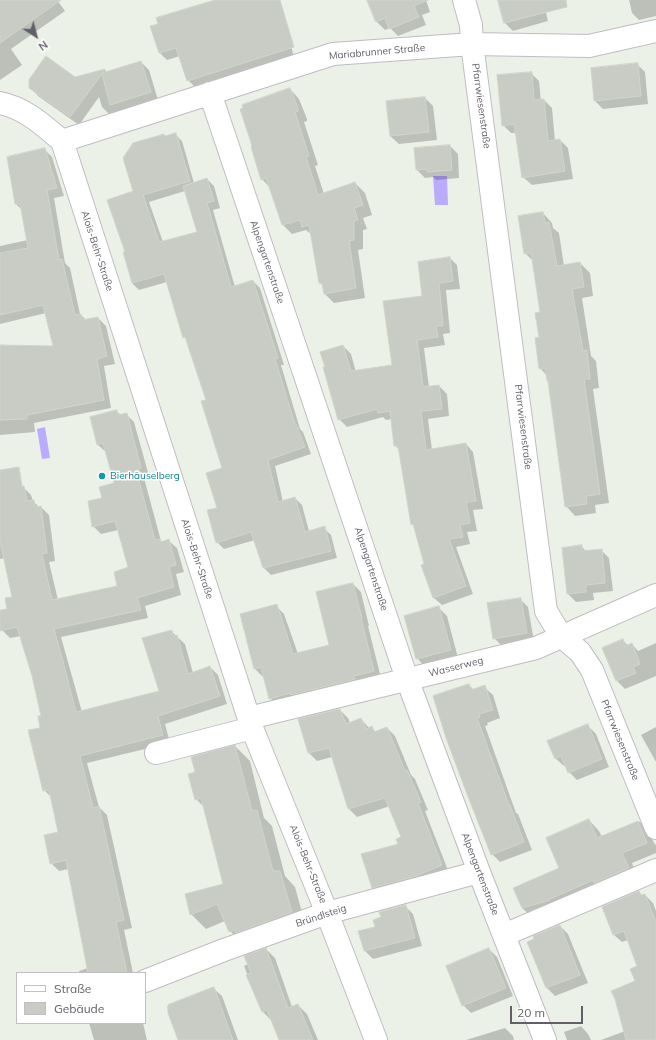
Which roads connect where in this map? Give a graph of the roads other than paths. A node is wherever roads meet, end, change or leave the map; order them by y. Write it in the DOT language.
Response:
graph roads {
  1 [pos="464,0"];
  2 [pos="656,32"];
  3 [pos="472,44"];
  4 [pos="210,93"];
  5 [pos="0,103"];
  6 [pos="62,142"];
  7 [pos="656,595"];
  8 [pos="561,636"];
  9 [pos="407,679"];
  10 [pos="251,723"];
  11 [pos="156,752"];
  12 [pos="656,828"];
  13 [pos="656,870"];
  14 [pos="479,872"];
  15 [pos="327,913"];
  16 [pos="504,935"];
  17 [pos="146,981"];
  18 [pos="376,1040"];
  19 [pos="545,1040"];
  1 -- 3 [label="street, Pfarrwiesenstraße"];
  2 -- 3 [label="street, Mariabrunner Straße"];
  3 -- 4 [label="street, Mariabrunner Straße"];
  3 -- 8 [label="street, Pfarrwiesenstraße"];
  4 -- 6 [label="street, Mariabrunner Straße"];
  4 -- 9 [label="street, Alpengartenstraße"];
  5 -- 6 [label="street"];
  6 -- 10 [label="street, Alois-Behr-Straße"];
  7 -- 8 [label="street, Wasserweg"];
  8 -- 9 [label="street, Wasserweg"];
  8 -- 12 [label="street, Pfarrwiesenstraße"];
  9 -- 10 [label="street, Wasserweg"];
  9 -- 14 [label="street, Alpengartenstraße"];
  10 -- 11 [label="street, Wasserweg"];
  10 -- 15 [label="street, Alois-Behr-Straße"];
  13 -- 16 [label="street"];
  14 -- 15 [label="street, Bründlsteig"];
  14 -- 16 [label="street, Alpengartenstraße"];
  15 -- 17 [label="street, Bründlsteig"];
  15 -- 18 [label="street, Alois-Behr-Straße"];
  16 -- 19 [label="street, Alpengartenstraße"];
}
